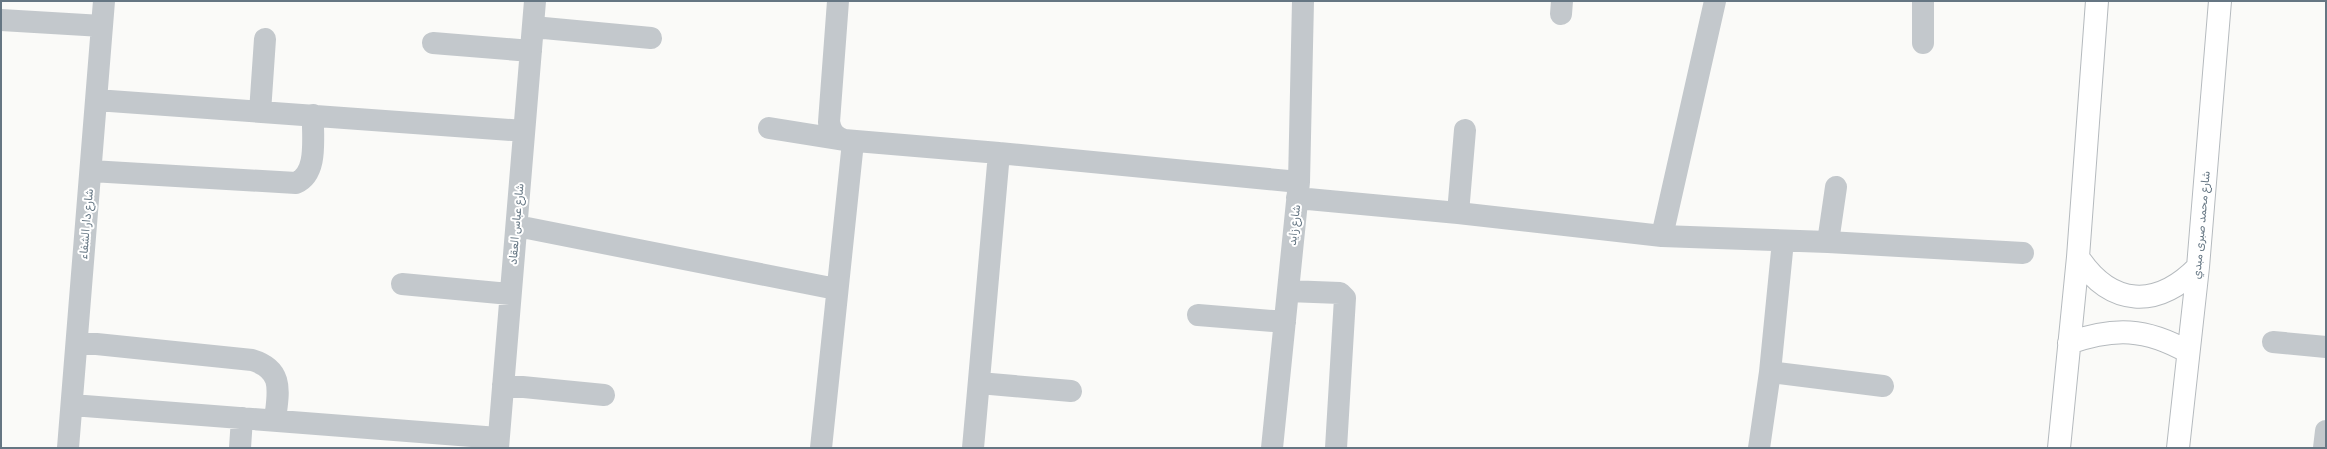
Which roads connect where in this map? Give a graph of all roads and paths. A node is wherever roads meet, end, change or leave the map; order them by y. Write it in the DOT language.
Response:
graph roads {
  1 [pos="104,1"];
  2 [pos="535,1"];
  3 [pos="838,1"];
  4 [pos="1303,1"];
  5 [pos="1715,1"];
  6 [pos="1923,1"];
  7 [pos="2097,1"];
  8 [pos="2220,1"];
  9 [pos="1,20"];
  10 [pos="102,26"];
  11 [pos="533,27"];
  12 [pos="651,38"];
  13 [pos="265,39"];
  14 [pos="434,43"];
  15 [pos="1923,43"];
  16 [pos="531,51"];
  17 [pos="96,100"];
  18 [pos="260,112"];
  19 [pos="313,116"];
  20 [pos="769,128"];
  21 [pos="1465,130"];
  22 [pos="524,131"];
  23 [pos="848,141"];
  24 [pos="999,152"];
  25 [pos="90,171"];
  26 [pos="1836,187"];
  27 [pos="1298,190"];
  28 [pos="1458,213"];
  29 [pos="516,226"];
  30 [pos="1662,236"];
  31 [pos="1783,241"];
  32 [pos="1828,242"];
  33 [pos="2022,253"];
  34 [pos="2078,257"];
  35 [pos="2198,267"];
  36 [pos="402,284"];
  37 [pos="836,289"];
  38 [pos="1288,291"];
  39 [pos="510,294"];
  40 [pos="1198,315"];
  41 [pos="1284,322"];
  42 [pos="77,342"];
  43 [pos="2273,342"];
  44 [pos="2069,343"];
  45 [pos="2326,347"];
  46 [pos="2188,352"];
  47 [pos="1770,372"];
  48 [pos="979,383"];
  49 [pos="503,385"];
  50 [pos="1883,386"];
  51 [pos="1071,391"];
  52 [pos="604,394"];
  53 [pos="72,405"];
  54 [pos="242,418"];
  55 [pos="276,420"];
  56 [pos="2326,431"];
  57 [pos="498,443"];
  58 [pos="68,448"];
  59 [pos="240,448"];
  60 [pos="821,448"];
  61 [pos="973,448"];
  62 [pos="1272,448"];
  63 [pos="1336,448"];
  64 [pos="1759,448"];
  65 [pos="2059,448"];
  66 [pos="2178,448"];
  67 [pos="2324,448"];
  1 -- 10 [label="street, شارع دار الشفاء"];
  2 -- 11 [label="street, شارع عباس العقاد"];
  3 -- 23 [label="street"];
  4 -- 27 [label="street, شارع زايد"];
  5 -- 30 [label="street"];
  6 -- 15 [label="street"];
  7 -- 34 [label="main road"];
  8 -- 35 [label="main road, شارع محمد صبرى مبدي"];
  9 -- 10 [label="street"];
  10 -- 17 [label="street, شارع دار الشفاء"];
  11 -- 12 [label="street"];
  11 -- 16 [label="street, شارع عباس العقاد"];
  13 -- 18 [label="street"];
  14 -- 16 [label="street"];
  16 -- 22 [label="street, شارع عباس العقاد"];
  17 -- 18 [label="street"];
  17 -- 25 [label="street, شارع دار الشفاء"];
  18 -- 19 [label="street"];
  19 -- 22 [label="street"];
  19 -- 25 [label="street"];
  20 -- 23 [label="street"];
  21 -- 28 [label="street"];
  22 -- 29 [label="street, شارع عباس العقاد"];
  23 -- 24 [label="street"];
  23 -- 37 [label="street"];
  24 -- 27 [label="street"];
  24 -- 48 [label="street"];
  25 -- 42 [label="street, شارع دار الشفاء"];
  26 -- 32 [label="street"];
  27 -- 28 [label="street"];
  27 -- 38 [label="street, شارع زايد"];
  28 -- 30 [label="street"];
  29 -- 37 [label="street"];
  29 -- 39 [label="street, شارع عباس العقاد"];
  30 -- 31 [label="street"];
  31 -- 32 [label="street"];
  31 -- 47 [label="street"];
  32 -- 33 [label="street"];
  34 -- 35 [label="main road"];
  34 -- 44 [label="main road"];
  35 -- 46 [label="main road, شارع محمد صبرى مبدي"];
  36 -- 39 [label="street"];
  37 -- 60 [label="street"];
  38 -- 41 [label="street, شارع زايد"];
  38 -- 63 [label="street"];
  39 -- 49 [label="street, شارع عباس العقاد"];
  40 -- 41 [label="street"];
  41 -- 62 [label="street, شارع زايد"];
  42 -- 53 [label="street, شارع دار الشفاء"];
  42 -- 55 [label="street"];
  43 -- 45 [label="street"];
  44 -- 46 [label="main road"];
  44 -- 65 [label="main road"];
  46 -- 66 [label="main road, شارع محمد صبرى مبدي"];
  47 -- 50 [label="street"];
  47 -- 64 [label="street"];
  48 -- 51 [label="street"];
  48 -- 61 [label="street"];
  49 -- 52 [label="street"];
  49 -- 57 [label="street, شارع عباس العقاد"];
  53 -- 54 [label="street"];
  53 -- 58 [label="street, شارع دار الشفاء"];
  54 -- 55 [label="street"];
  54 -- 59 [label="street"];
  55 -- 57 [label="street"];
  56 -- 67 [label="street"];
}
